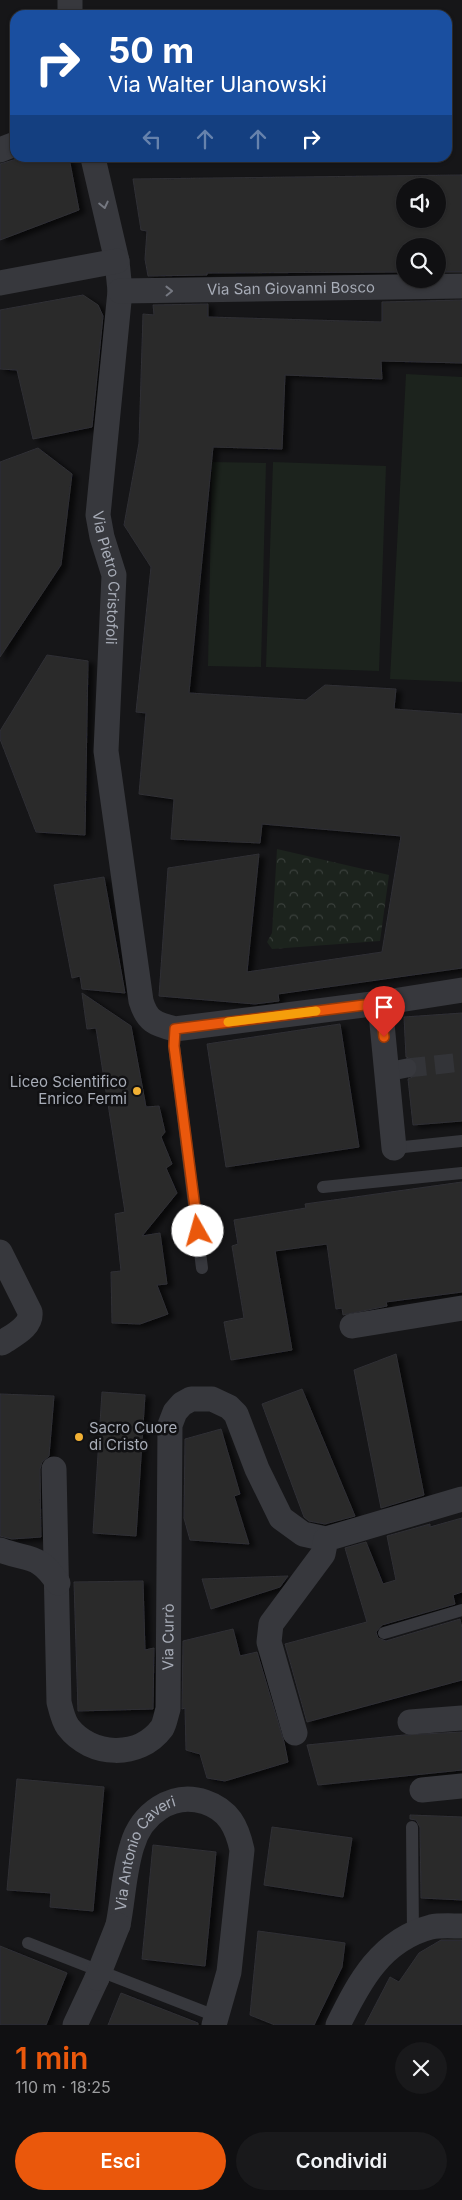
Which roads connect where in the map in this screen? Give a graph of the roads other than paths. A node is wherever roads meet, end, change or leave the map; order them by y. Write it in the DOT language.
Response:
graph roads {
  1 [pos="94,162"];
  2 [pos="116,261"];
  3 [pos="0,283"];
  4 [pos="462,286"];
  5 [pos="120,291"];
  6 [pos="462,990"];
  7 [pos="380,1003"];
  8 [pos="175,1029"];
  9 [pos="462,1141"];
  10 [pos="394,1148"];
  11 [pos="462,1172"];
  12 [pos="323,1187"];
  13 [pos="0,1252"];
  14 [pos="202,1268"];
  15 [pos="462,1308"];
  16 [pos="352,1326"];
  17 [pos="2,1343"];
  18 [pos="54,1469"];
  19 [pos="462,1499"];
  20 [pos="326,1539"];
  21 [pos="0,1550"];
  22 [pos="58,1583"];
  23 [pos="462,1610"];
  24 [pos="384,1633"];
  25 [pos="462,1718"];
  26 [pos="410,1722"];
  27 [pos="295,1733"];
  28 [pos="462,1786"];
  29 [pos="422,1790"];
  30 [pos="412,1827"];
  31 [pos="462,1926"];
  32 [pos="413,1934"];
  33 [pos="28,1943"];
  34 [pos="216,2021"];
  35 [pos="75,2025"];
  36 [pos="338,2025"];
  1 -- 2 [label="street, Via Pietro Cristofoli, one-way"];
  2 -- 3 [label="street"];
  2 -- 5 [label="street, Via Pietro Cristofoli"];
  5 -- 4 [label="street, Via San Giovanni Bosco, one-way"];
  5 -- 8 [label="street, Via Pietro Cristofoli"];
  6 -- 7 [label="street"];
  7 -- 8 [label="street"];
  7 -- 10 [label="street"];
  8 -- 14 [label="lane"];
  9 -- 10 [label="lane"];
  11 -- 12 [label="lane"];
  13 -- 17 [label="street"];
  15 -- 16 [label="street"];
  18 -- 22 [label="street, Via Currò"];
  19 -- 20 [label="street"];
  20 -- 22 [label="street, Via Currò"];
  20 -- 27 [label="street"];
  21 -- 22 [label="street"];
  23 -- 24 [label="lane"];
  25 -- 26 [label="street"];
  28 -- 29 [label="street"];
  30 -- 32 [label="lane"];
  31 -- 32 [label="street"];
  32 -- 36 [label="street"];
  33 -- 34 [label="lane"];
  34 -- 35 [label="street, Via Antonio Caveri, bridge"];
}
